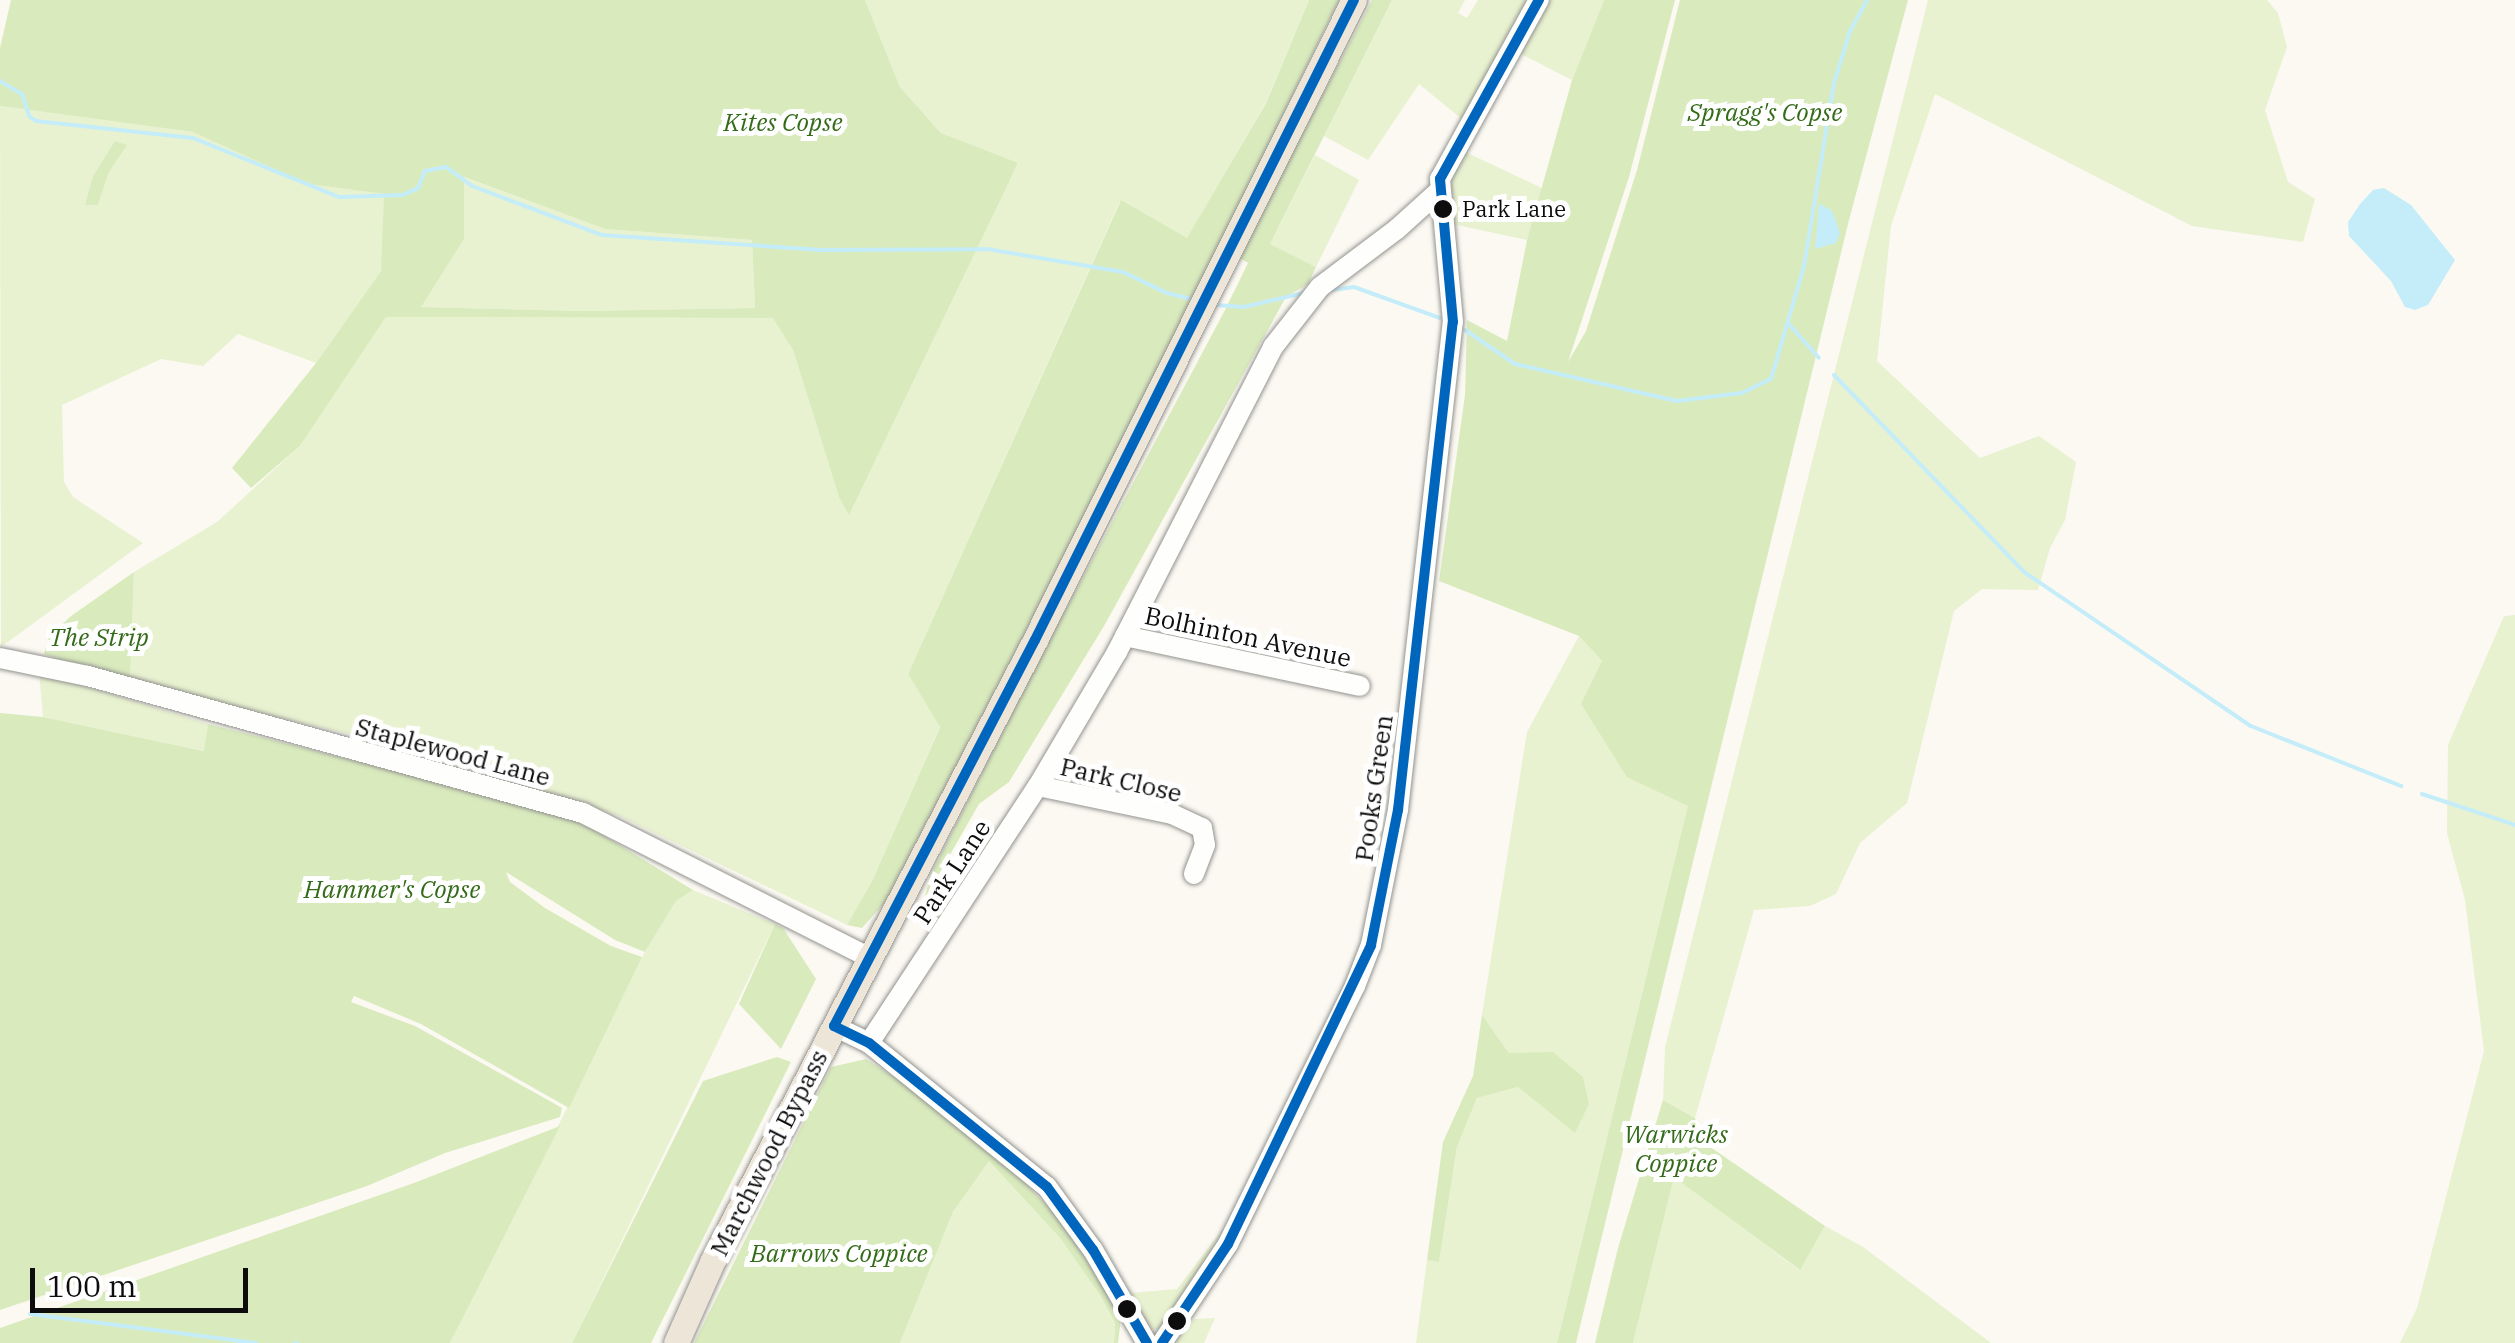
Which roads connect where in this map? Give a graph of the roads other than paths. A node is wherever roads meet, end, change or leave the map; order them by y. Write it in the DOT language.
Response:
graph roads {
  1 [pos="1354,0"];
  2 [pos="1538,0"];
  3 [pos="1440,190"];
  4 [pos="1125,636"];
  5 [pos="0,658"];
  6 [pos="1360,686"];
  7 [pos="1038,786"];
  8 [pos="1194,874"];
  9 [pos="870,958"];
  10 [pos="834,1026"];
  11 [pos="869,1043"];
  12 [pos="676,1343"];
  13 [pos="1147,1343"];
  14 [pos="1162,1343"];
  1 -- 9 [label="main road, Marchwood Bypass"];
  2 -- 3 [label="street"];
  3 -- 4 [label="street, Park Lane"];
  3 -- 14 [label="street, Pooks Green"];
  4 -- 6 [label="street, Bolhinton Avenue"];
  4 -- 7 [label="street, Park Lane"];
  5 -- 9 [label="street, Staplewood Lane"];
  7 -- 8 [label="street, Park Close"];
  7 -- 11 [label="street, Park Lane"];
  9 -- 10 [label="main road, Marchwood Bypass"];
  10 -- 11 [label="street"];
  10 -- 12 [label="main road, Marchwood Bypass"];
  11 -- 13 [label="street"];
}
